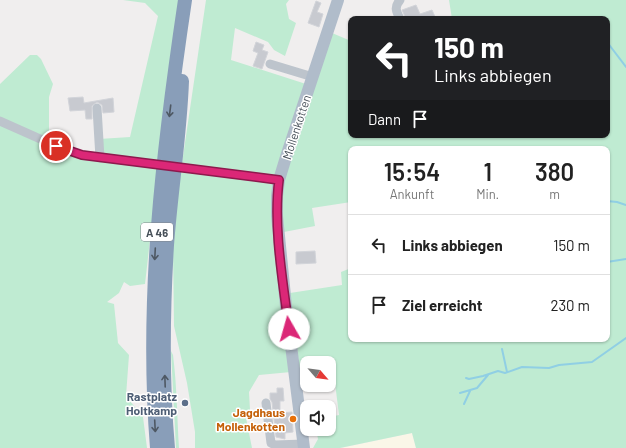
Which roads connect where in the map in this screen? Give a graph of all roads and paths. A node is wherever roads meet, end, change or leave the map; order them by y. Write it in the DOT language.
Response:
graph roads {
  1 [pos="185,0"];
  2 [pos="190,0"];
  3 [pos="338,0"];
  4 [pos="400,0"];
  5 [pos="399,16"];
  6 [pos="270,64"];
  7 [pos="312,77"];
  8 [pos="97,108"];
  9 [pos="0,121"];
  10 [pos="100,158"];
  11 [pos="279,180"];
  12 [pos="165,286"];
  13 [pos="173,349"];
  14 [pos="266,403"];
  15 [pos="304,446"];
  16 [pos="157,448"];
  17 [pos="168,448"];
  1 -- 16 [label="highway, A 46, one-way"];
  2 -- 12 [label="highway, A 46"];
  3 -- 7 [label="main road, Mollenkotten"];
  4 -- 5 [label="street"];
  6 -- 7 [label="street"];
  7 -- 11 [label="main road, Mollenkotten"];
  8 -- 10 [label="street"];
  9 -- 10 [label="street"];
  10 -- 11 [label="street"];
  11 -- 15 [label="main road, Mollenkotten"];
  12 -- 13 [label="highway"];
  17 -- 12 [label="highway, A 46, one-way"];
  14 -- 15 [label="street"];
}
